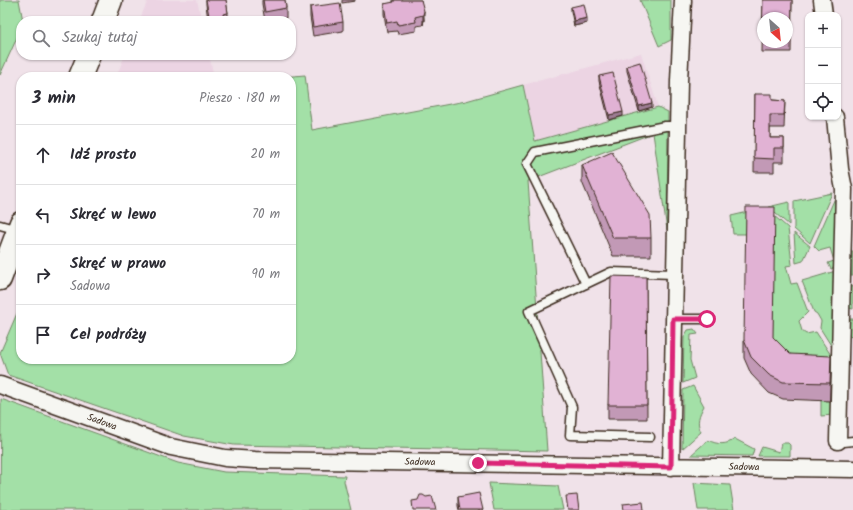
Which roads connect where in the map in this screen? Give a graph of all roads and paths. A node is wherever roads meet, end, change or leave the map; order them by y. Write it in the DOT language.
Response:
graph roads {
  1 [pos="111,0"];
  2 [pos="683,0"];
  3 [pos="822,0"];
  4 [pos="824,12"];
  5 [pos="104,16"];
  6 [pos="87,60"];
  7 [pos="82,72"];
  8 [pos="835,120"];
  9 [pos="678,126"];
  10 [pos="13,226"];
  11 [pos="674,274"];
  12 [pos="0,279"];
  13 [pos="586,284"];
  14 [pos="673,319"];
  15 [pos="707,319"];
  16 [pos="0,385"];
  17 [pos="650,437"];
  18 [pos="845,441"];
  19 [pos="671,467"];
  20 [pos="853,469"];
  1 -- 5 [label="street"];
  2 -- 9 [label="street"];
  3 -- 4 [label="street"];
  6 -- 7 [label="street"];
  8 -- 18 [label="street"];
  9 -- 11 [label="street"];
  9 -- 13 [label="lane"];
  10 -- 12 [label="street"];
  11 -- 13 [label="lane"];
  11 -- 14 [label="street"];
  13 -- 17 [label="lane"];
  14 -- 15 [label="lane"];
  14 -- 19 [label="street"];
  16 -- 19 [label="street, Sadowa"];
  19 -- 20 [label="street, Sadowa"];
}
